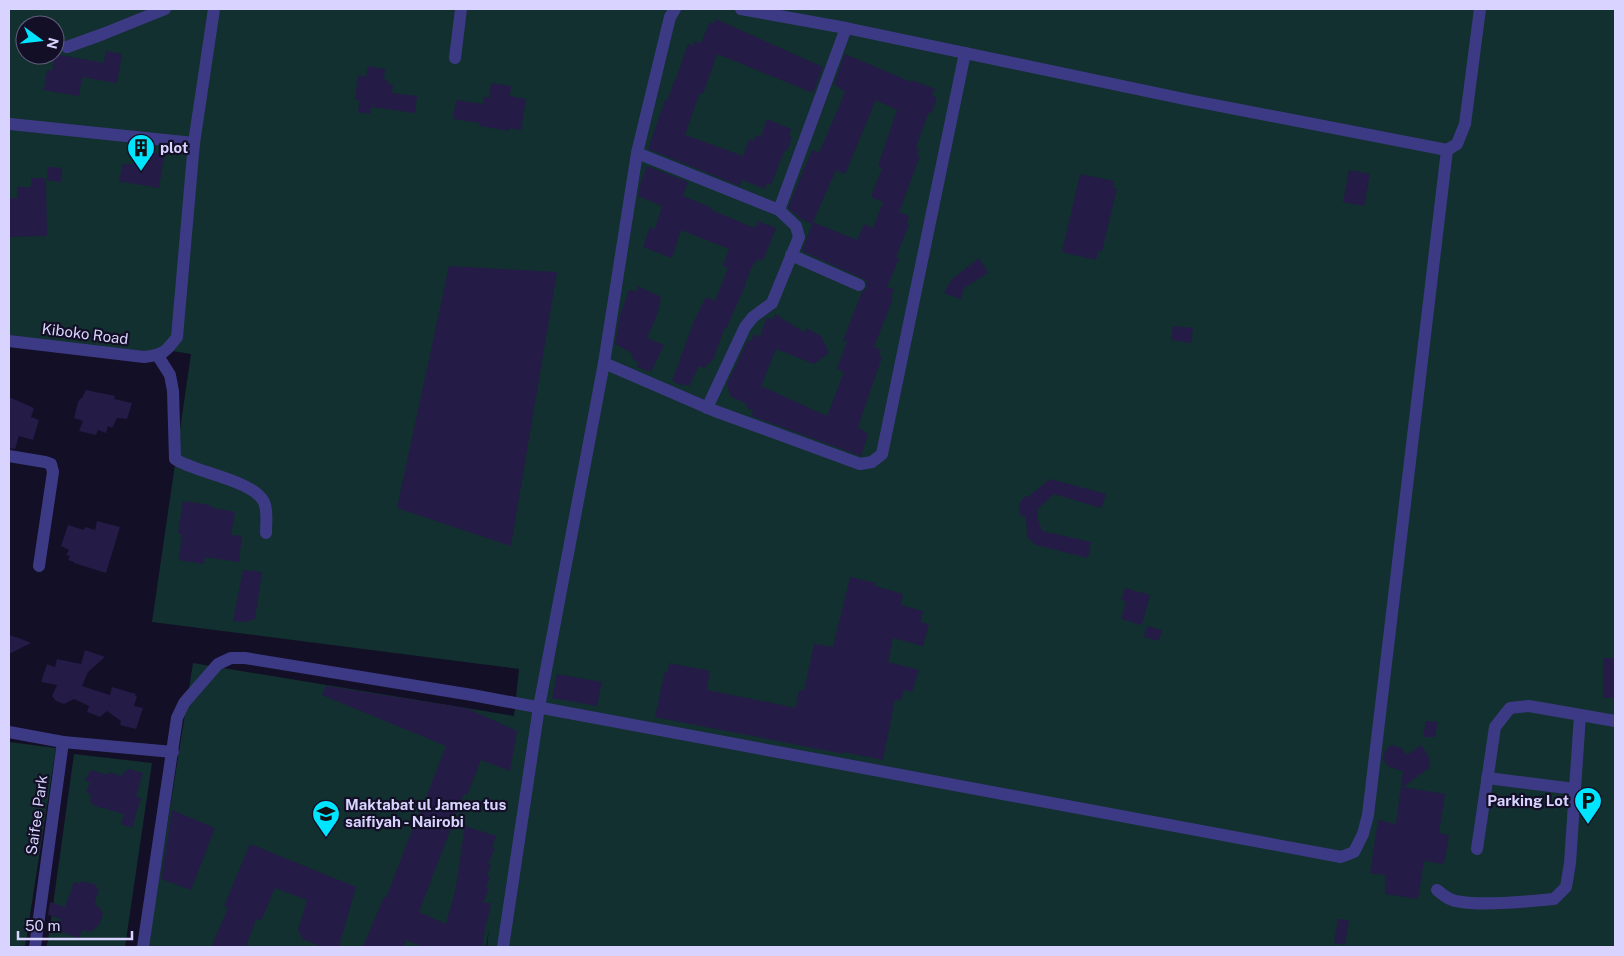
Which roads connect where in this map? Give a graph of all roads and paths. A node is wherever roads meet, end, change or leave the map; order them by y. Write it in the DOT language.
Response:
graph roads {
  1 [pos="165,9"];
  2 [pos="214,9"];
  3 [pos="461,9"];
  4 [pos="741,9"];
  5 [pos="1480,9"];
  6 [pos="672,11"];
  7 [pos="846,28"];
  8 [pos="67,47"];
  9 [pos="965,53"];
  10 [pos="455,58"];
  11 [pos="10,124"];
  12 [pos="194,143"];
  13 [pos="1447,150"];
  14 [pos="636,154"];
  15 [pos="779,210"];
  16 [pos="791,255"];
  17 [pos="859,285"];
  18 [pos="9,341"];
  19 [pos="158,356"];
  20 [pos="604,363"];
  21 [pos="707,408"];
  22 [pos="9,456"];
  23 [pos="266,533"];
  24 [pos="38,566"];
  25 [pos="539,707"];
  26 [pos="1580,715"];
  27 [pos="1615,721"];
  28 [pos="9,732"];
  29 [pos="63,742"];
  30 [pos="173,752"];
  31 [pos="1487,778"];
  32 [pos="1575,789"];
  33 [pos="1477,849"];
  34 [pos="1437,890"];
  35 [pos="35,947"];
  36 [pos="143,947"];
  37 [pos="503,947"];
  1 -- 8 [label="street"];
  2 -- 12 [label="street"];
  3 -- 10 [label="street"];
  4 -- 7 [label="street"];
  5 -- 13 [label="street"];
  6 -- 14 [label="street"];
  7 -- 9 [label="street"];
  7 -- 15 [label="street"];
  9 -- 13 [label="street"];
  9 -- 21 [label="street"];
  11 -- 12 [label="street"];
  12 -- 19 [label="street"];
  13 -- 25 [label="street"];
  14 -- 15 [label="street"];
  14 -- 20 [label="street"];
  15 -- 16 [label="street"];
  16 -- 17 [label="street"];
  16 -- 21 [label="street"];
  18 -- 19 [label="street, Kiboko Road"];
  19 -- 23 [label="street"];
  20 -- 21 [label="street"];
  20 -- 25 [label="street"];
  22 -- 24 [label="street"];
  25 -- 30 [label="street"];
  25 -- 37 [label="street"];
  26 -- 27 [label="street"];
  26 -- 31 [label="street"];
  26 -- 32 [label="street"];
  28 -- 29 [label="street"];
  29 -- 30 [label="street"];
  29 -- 35 [label="street, Saifee Park"];
  30 -- 36 [label="street"];
  31 -- 32 [label="street"];
  31 -- 33 [label="street"];
  32 -- 34 [label="street"];
}
